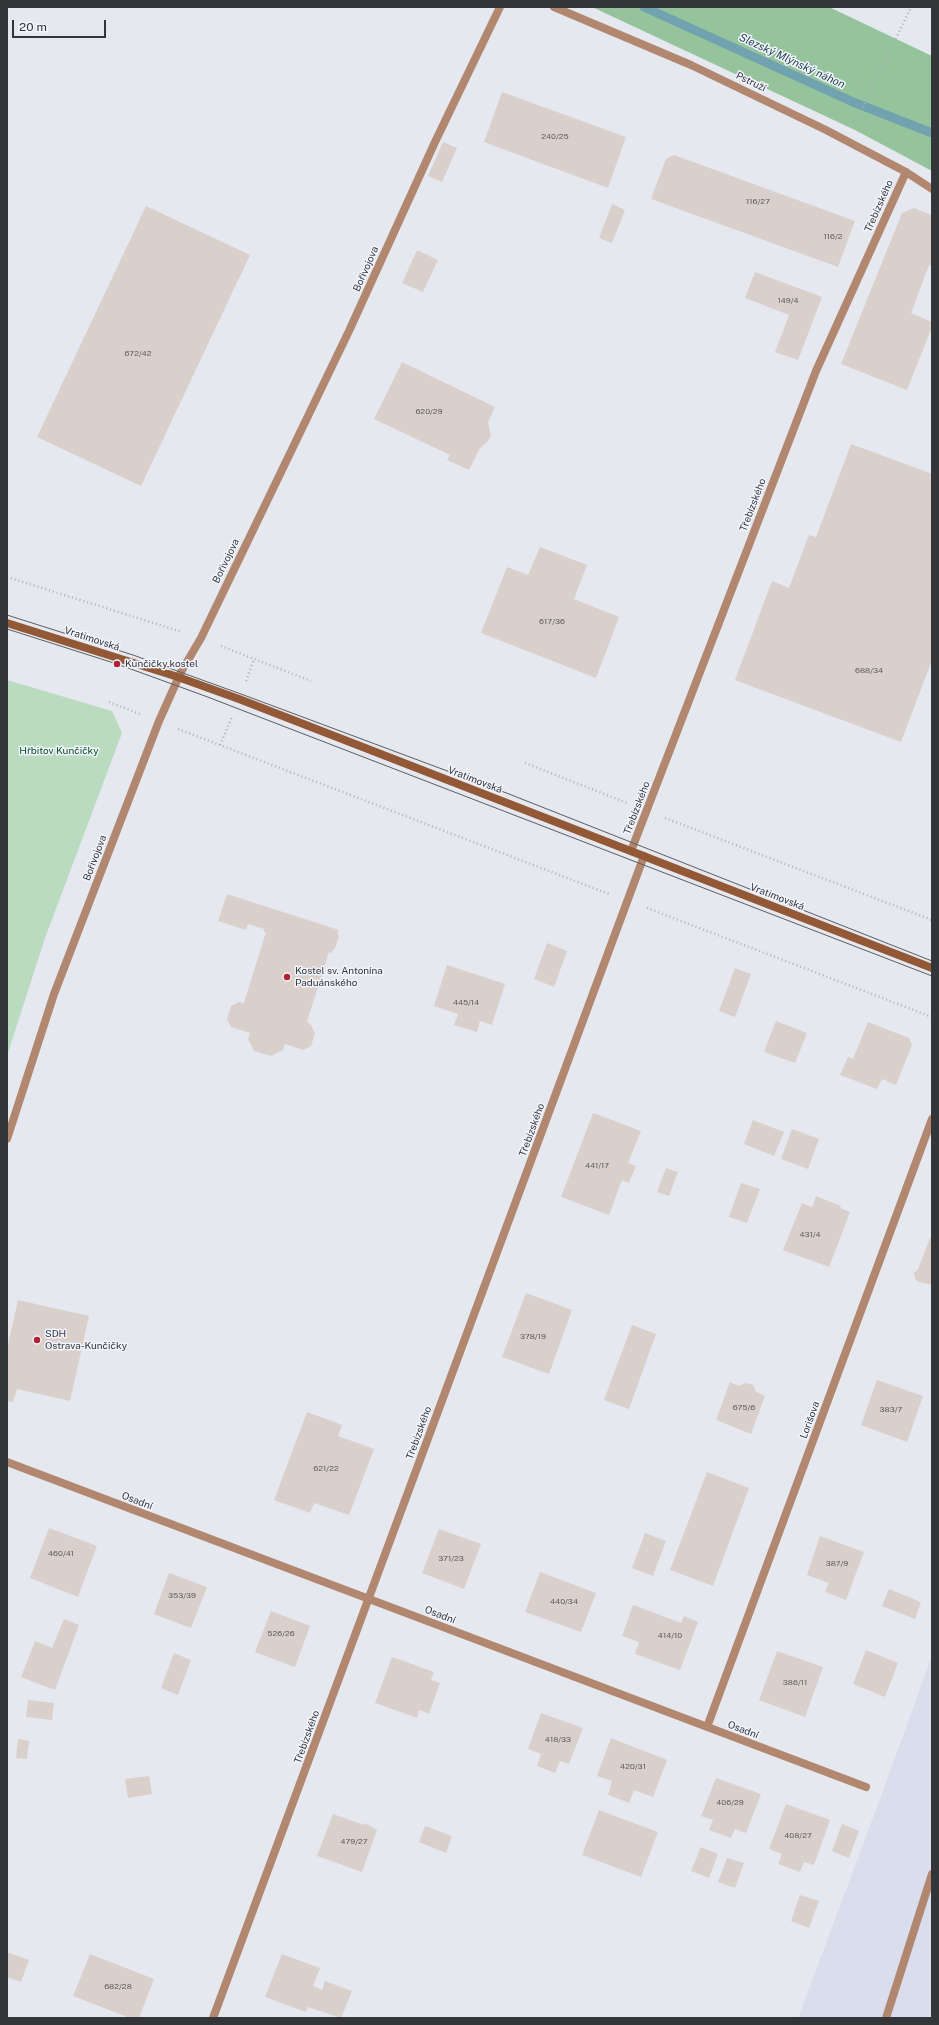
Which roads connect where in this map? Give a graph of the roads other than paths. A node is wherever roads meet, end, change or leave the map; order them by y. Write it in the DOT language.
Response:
graph roads {
  1 [pos="500,7"];
  2 [pos="554,7"];
  3 [pos="906,172"];
  4 [pos="932,189"];
  5 [pos="7,623"];
  6 [pos="178,677"];
  7 [pos="631,851"];
  8 [pos="644,856"];
  9 [pos="932,968"];
  10 [pos="932,1119"];
  11 [pos="7,1139"];
  12 [pos="7,1462"];
  13 [pos="368,1599"];
  14 [pos="707,1727"];
  15 [pos="866,1787"];
  16 [pos="932,1874"];
  17 [pos="213,2018"];
  18 [pos="886,2018"];
  1 -- 6 [label="street, Bořivojova"];
  2 -- 3 [label="street, Pstruží"];
  3 -- 4 [label="street, Pstruží"];
  3 -- 7 [label="street, Třebízského"];
  5 -- 6 [label="street, Vratimovská"];
  6 -- 7 [label="street, Vratimovská"];
  6 -- 11 [label="street, Bořivojova"];
  7 -- 8 [label="street, Vratimovská"];
  8 -- 9 [label="street, Vratimovská"];
  8 -- 13 [label="street, Třebízského"];
  10 -- 14 [label="street, Lorišova"];
  12 -- 13 [label="street, Osadní"];
  13 -- 14 [label="street, Osadní"];
  13 -- 17 [label="street, Třebízského"];
  14 -- 15 [label="street, Osadní"];
  16 -- 18 [label="street"];
}
